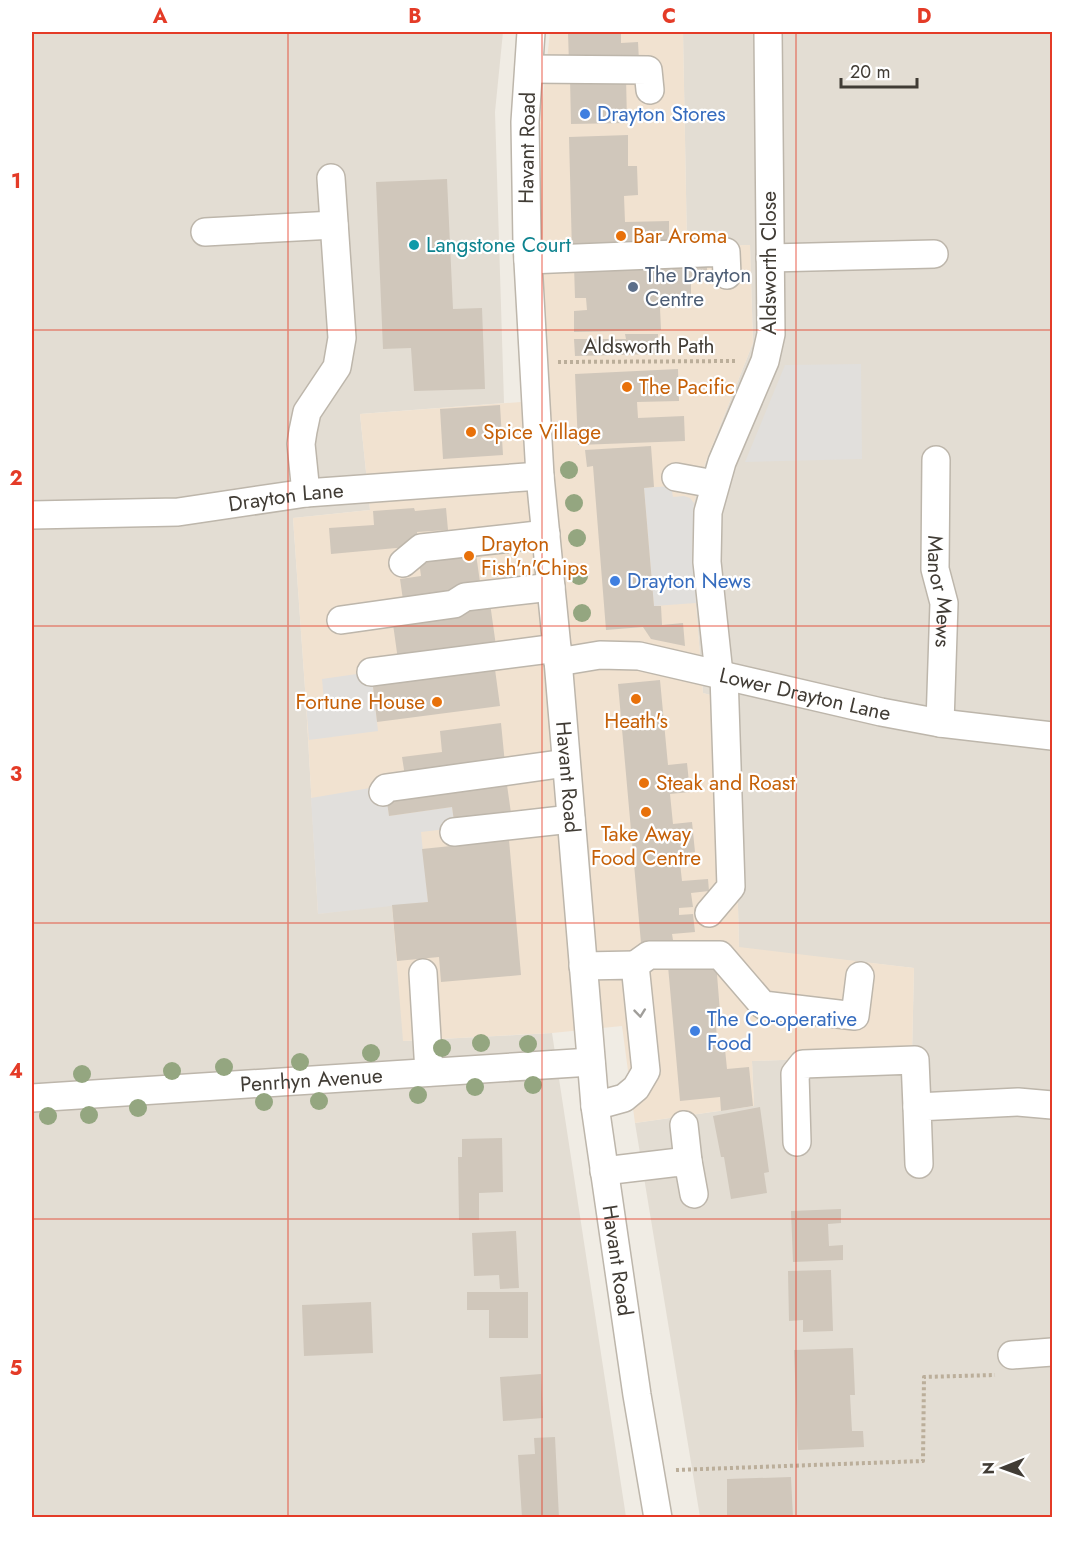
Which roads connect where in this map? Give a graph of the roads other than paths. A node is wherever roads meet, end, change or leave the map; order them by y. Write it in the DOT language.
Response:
graph roads {
  1 [pos="531,32"];
  2 [pos="768,32"];
  3 [pos="528,69"];
  4 [pos="650,90"];
  5 [pos="331,178"];
  6 [pos="334,225"];
  7 [pos="205,232"];
  8 [pos="934,254"];
  9 [pos="770,258"];
  10 [pos="528,260"];
  11 [pos="728,275"];
  12 [pos="936,460"];
  13 [pos="540,476"];
  14 [pos="676,477"];
  15 [pos="714,484"];
  16 [pos="306,493"];
  17 [pos="32,515"];
  18 [pos="546,534"];
  19 [pos="403,563"];
  20 [pos="551,587"];
  21 [pos="341,620"];
  22 [pos="558,655"];
  23 [pos="371,672"];
  24 [pos="721,674"];
  25 [pos="940,723"];
  26 [pos="1053,736"];
  27 [pos="566,763"];
  28 [pos="383,792"];
  29 [pos="571,819"];
  30 [pos="454,832"];
  31 [pos="709,913"];
  32 [pos="635,965"];
  33 [pos="583,966"];
  34 [pos="423,973"];
  35 [pos="860,976"];
  36 [pos="591,1062"];
  37 [pos="429,1072"];
  38 [pos="32,1098"];
  39 [pos="1053,1105"];
  40 [pos="595,1106"];
  41 [pos="917,1107"];
  42 [pos="684,1125"];
  43 [pos="797,1142"];
  44 [pos="688,1161"];
  45 [pos="919,1164"];
  46 [pos="604,1172"];
  47 [pos="694,1194"];
  48 [pos="1053,1352"];
  49 [pos="1012,1355"];
  50 [pos="658,1518"];
  1 -- 3 [label="street, Havant Road"];
  2 -- 9 [label="street, Aldsworth Close"];
  3 -- 4 [label="street"];
  3 -- 10 [label="street, Havant Road"];
  5 -- 6 [label="street"];
  6 -- 7 [label="street"];
  6 -- 16 [label="street"];
  8 -- 9 [label="street"];
  9 -- 15 [label="street, Aldsworth Close"];
  10 -- 11 [label="street"];
  10 -- 13 [label="street, Havant Road"];
  12 -- 25 [label="street, Manor Mews"];
  13 -- 16 [label="street, Drayton Lane"];
  13 -- 18 [label="street, Havant Road"];
  14 -- 15 [label="street"];
  15 -- 24 [label="street, Aldsworth Close"];
  16 -- 17 [label="street, Drayton Lane"];
  18 -- 19 [label="street"];
  18 -- 20 [label="street, Havant Road"];
  20 -- 21 [label="street"];
  20 -- 22 [label="street, Havant Road"];
  22 -- 23 [label="street, Lower Drayton Lane"];
  22 -- 24 [label="street, Lower Drayton Lane"];
  22 -- 27 [label="street, Havant Road"];
  24 -- 25 [label="street, Lower Drayton Lane"];
  24 -- 31 [label="street, Aldsworth Close"];
  25 -- 26 [label="street, Lower Drayton Lane"];
  27 -- 28 [label="street"];
  27 -- 29 [label="street, Havant Road"];
  29 -- 30 [label="street"];
  29 -- 33 [label="street, Havant Road"];
  32 -- 33 [label="street"];
  32 -- 35 [label="street"];
  32 -- 40 [label="street, one-way"];
  33 -- 36 [label="street, Havant Road"];
  34 -- 37 [label="street"];
  36 -- 37 [label="street, Penrhyn Avenue"];
  36 -- 40 [label="street, Havant Road"];
  37 -- 38 [label="street, Penrhyn Avenue"];
  39 -- 41 [label="street"];
  40 -- 46 [label="street, Havant Road"];
  41 -- 43 [label="street"];
  41 -- 45 [label="street"];
  42 -- 44 [label="street"];
  44 -- 46 [label="street"];
  44 -- 47 [label="street"];
  46 -- 50 [label="street, Havant Road"];
  48 -- 49 [label="street"];
}
